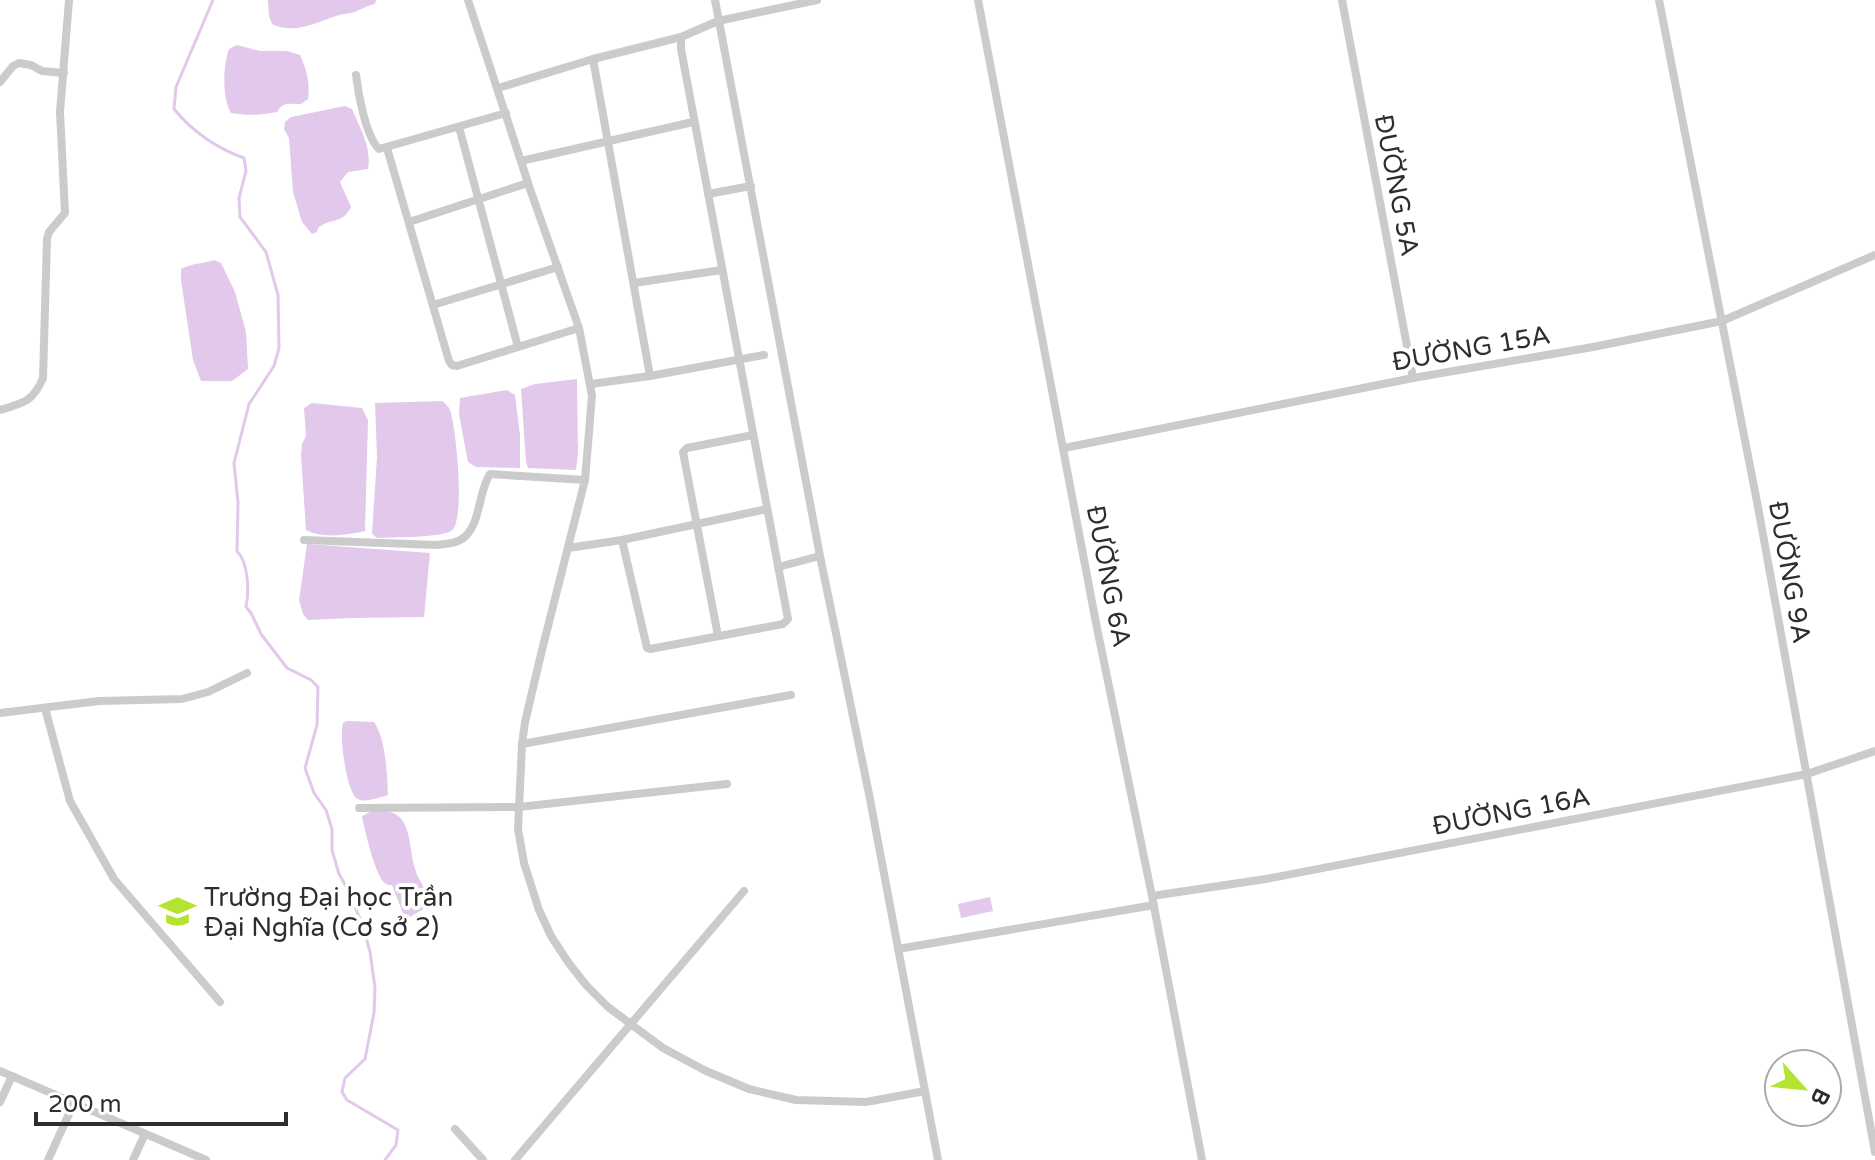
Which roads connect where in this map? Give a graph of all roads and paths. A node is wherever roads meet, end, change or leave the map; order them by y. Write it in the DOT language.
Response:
graph roads {
  1 [pos="69,0"];
  2 [pos="468,0"];
  3 [pos="715,0"];
  4 [pos="817,0"];
  5 [pos="978,0"];
  6 [pos="1342,0"];
  7 [pos="1659,0"];
  8 [pos="718,21"];
  9 [pos="681,37"];
  10 [pos="593,59"];
  11 [pos="64,73"];
  12 [pos="356,75"];
  13 [pos="0,82"];
  14 [pos="498,88"];
  15 [pos="506,113"];
  16 [pos="693,122"];
  17 [pos="459,127"];
  18 [pos="608,140"];
  19 [pos="387,148"];
  20 [pos="521,161"];
  21 [pos="528,183"];
  22 [pos="751,186"];
  23 [pos="708,194"];
  24 [pos="478,200"];
  25 [pos="409,222"];
  26 [pos="1875,255"];
  27 [pos="558,267"];
  28 [pos="722,270"];
  29 [pos="634,283"];
  30 [pos="500,285"];
  31 [pos="433,305"];
  32 [pos="1722,321"];
  33 [pos="579,328"];
  34 [pos="518,347"];
  35 [pos="764,355"];
  36 [pos="739,360"];
  37 [pos="650,376"];
  38 [pos="1413,378"];
  39 [pos="591,384"];
  40 [pos="0,410"];
  41 [pos="753,435"];
  42 [pos="1064,448"];
  43 [pos="585,480"];
  44 [pos="767,509"];
  45 [pos="696,524"];
  46 [pos="304,540"];
  47 [pos="622,540"];
  48 [pos="568,548"];
  49 [pos="820,556"];
  50 [pos="778,567"];
  51 [pos="718,636"];
  52 [pos="247,673"];
  53 [pos="791,695"];
  54 [pos="45,708"];
  55 [pos="0,713"];
  56 [pos="522,744"];
  57 [pos="1875,751"];
  58 [pos="1807,774"];
  59 [pos="727,784"];
  60 [pos="519,807"];
  61 [pos="359,808"];
  62 [pos="744,891"];
  63 [pos="1153,901"];
  64 [pos="898,949"];
  65 [pos="220,1002"];
  66 [pos="630,1025"];
  67 [pos="0,1071"];
  68 [pos="12,1076"];
  69 [pos="925,1091"];
  70 [pos="0,1102"];
  71 [pos="74,1103"];
  72 [pos="455,1129"];
  73 [pos="145,1134"];
  74 [pos="1875,1152"];
  75 [pos="48,1160"];
  76 [pos="133,1160"];
  77 [pos="206,1160"];
  78 [pos="483,1160"];
  79 [pos="515,1160"];
  80 [pos="938,1160"];
  81 [pos="1202,1160"];
  1 -- 11 [label="street"];
  2 -- 14 [label="street"];
  3 -- 8 [label="street"];
  4 -- 8 [label="street"];
  5 -- 42 [label="street, ĐƯỜNG 6A"];
  6 -- 38 [label="street, ĐƯỜNG 5A"];
  7 -- 32 [label="street, ĐƯỜNG 9A"];
  8 -- 9 [label="street"];
  8 -- 22 [label="street"];
  9 -- 10 [label="street"];
  9 -- 16 [label="street"];
  10 -- 14 [label="street"];
  10 -- 18 [label="street"];
  11 -- 13 [label="street"];
  11 -- 40 [label="street"];
  12 -- 19 [label="street"];
  14 -- 15 [label="street"];
  15 -- 17 [label="street"];
  15 -- 20 [label="street"];
  16 -- 18 [label="street"];
  16 -- 23 [label="street"];
  17 -- 19 [label="street"];
  17 -- 24 [label="street"];
  18 -- 20 [label="street"];
  18 -- 29 [label="street"];
  19 -- 25 [label="street"];
  20 -- 21 [label="street"];
  21 -- 24 [label="street"];
  21 -- 27 [label="street"];
  22 -- 23 [label="street"];
  22 -- 49 [label="street"];
  23 -- 28 [label="street"];
  24 -- 25 [label="street"];
  24 -- 30 [label="street"];
  25 -- 31 [label="street"];
  26 -- 32 [label="street, ĐƯỜNG 15A"];
  27 -- 30 [label="street"];
  27 -- 33 [label="street"];
  28 -- 29 [label="street"];
  28 -- 36 [label="street"];
  29 -- 37 [label="street"];
  30 -- 31 [label="street"];
  30 -- 34 [label="street"];
  31 -- 34 [label="street"];
  32 -- 38 [label="street, ĐƯỜNG 15A"];
  32 -- 58 [label="street, ĐƯỜNG 9A"];
  33 -- 34 [label="street"];
  33 -- 39 [label="street"];
  35 -- 36 [label="street"];
  36 -- 37 [label="street"];
  36 -- 41 [label="street"];
  37 -- 39 [label="street"];
  38 -- 42 [label="street, ĐƯỜNG 15A"];
  39 -- 43 [label="street"];
  41 -- 44 [label="street"];
  41 -- 45 [label="street"];
  42 -- 63 [label="street, ĐƯỜNG 6A"];
  43 -- 46 [label="street"];
  43 -- 48 [label="street"];
  44 -- 45 [label="street"];
  44 -- 50 [label="street"];
  45 -- 47 [label="street"];
  45 -- 51 [label="street"];
  47 -- 48 [label="street"];
  47 -- 51 [label="street"];
  48 -- 56 [label="street"];
  49 -- 50 [label="street"];
  49 -- 64 [label="street"];
  50 -- 51 [label="street"];
  52 -- 54 [label="street"];
  53 -- 56 [label="street"];
  54 -- 55 [label="street"];
  54 -- 65 [label="street"];
  56 -- 60 [label="street"];
  57 -- 58 [label="street, ĐƯỜNG 16A"];
  58 -- 63 [label="street, ĐƯỜNG 16A"];
  58 -- 74 [label="street, ĐƯỜNG 9A"];
  59 -- 60 [label="street"];
  60 -- 61 [label="street"];
  60 -- 66 [label="street"];
  62 -- 66 [label="street"];
  63 -- 64 [label="street, ĐƯỜNG 16A"];
  63 -- 81 [label="street, ĐƯỜNG 6A"];
  64 -- 69 [label="street"];
  66 -- 69 [label="street"];
  66 -- 79 [label="street"];
  67 -- 68 [label="street"];
  68 -- 70 [label="street"];
  68 -- 71 [label="street"];
  69 -- 80 [label="street"];
  71 -- 73 [label="street"];
  71 -- 75 [label="street"];
  72 -- 78 [label="street"];
  73 -- 76 [label="street"];
  73 -- 77 [label="street"];
}
